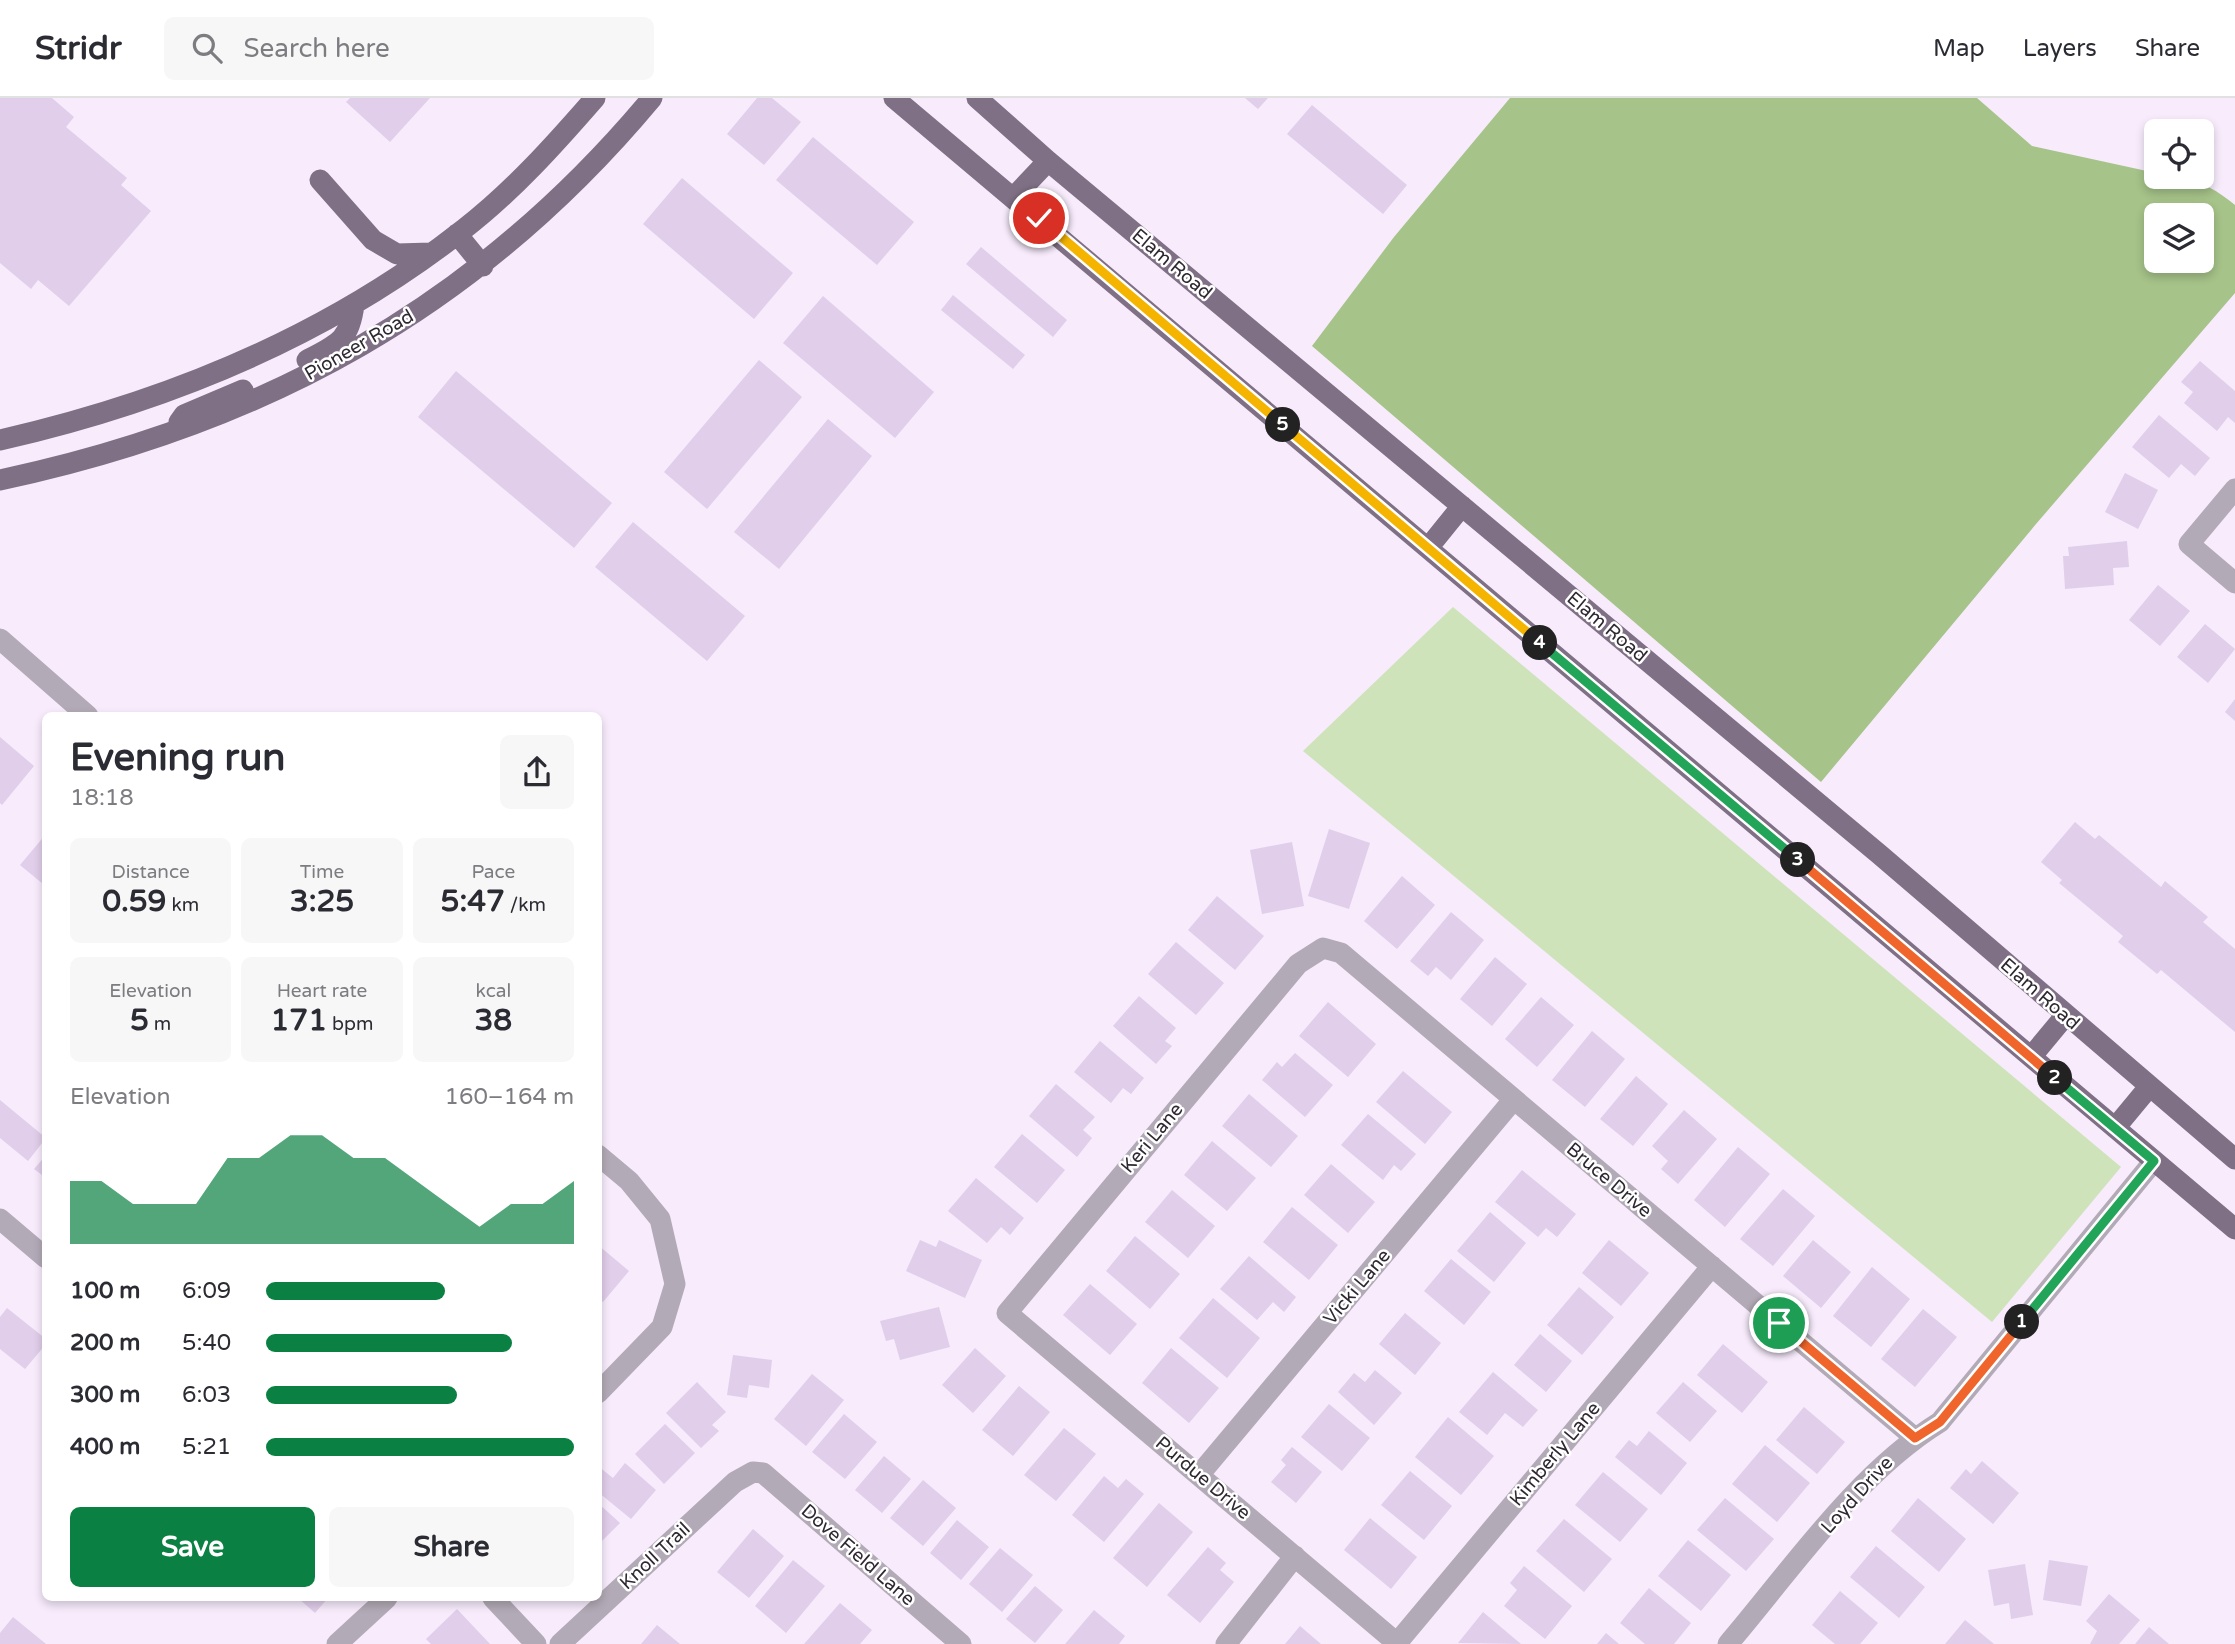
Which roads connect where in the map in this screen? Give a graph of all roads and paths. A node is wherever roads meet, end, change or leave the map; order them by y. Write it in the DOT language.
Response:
graph roads {
  1 [pos="595,98"];
  2 [pos="652,98"];
  3 [pos="894,98"];
  4 [pos="977,98"];
  5 [pos="1048,161"];
  6 [pos="320,180"];
  7 [pos="1014,197"];
  8 [pos="457,234"];
  9 [pos="431,253"];
  10 [pos="483,266"];
  11 [pos="354,304"];
  12 [pos="173,433"];
  13 [pos="0,440"];
  14 [pos="0,480"];
  15 [pos="2235,489"];
  16 [pos="1462,506"];
  17 [pos="1428,548"];
  18 [pos="2235,583"];
  19 [pos="0,639"];
  20 [pos="83,712"];
  21 [pos="1298,964"];
  22 [pos="2065,1016"];
  23 [pos="2031,1057"];
  24 [pos="2149,1087"];
  25 [pos="1514,1099"];
  26 [pos="2115,1128"];
  27 [pos="602,1159"];
  28 [pos="2235,1159"];
  29 [pos="2154,1161"];
  30 [pos="0,1219"];
  31 [pos="2235,1229"];
  32 [pos="42,1255"];
  33 [pos="1712,1266"];
  34 [pos="1007,1313"];
  35 [pos="602,1389"];
  36 [pos="1915,1438"];
  37 [pos="753,1472"];
  38 [pos="1199,1475"];
  39 [pos="1295,1556"];
  40 [pos="384,1601"];
  41 [pos="496,1601"];
  42 [pos="337,1644"];
  43 [pos="536,1644"];
  44 [pos="560,1644"];
  45 [pos="961,1644"];
  46 [pos="1226,1644"];
  47 [pos="1398,1644"];
  48 [pos="1728,1644"];
  1 -- 8 [label="main road, Pioneer Road"];
  2 -- 10 [label="main road, Pioneer Road"];
  3 -- 7 [label="main road"];
  4 -- 5 [label="main road, Elam Road"];
  5 -- 7 [label="main road"];
  5 -- 16 [label="main road, Elam Road"];
  6 -- 9 [label="main road"];
  7 -- 17 [label="main road"];
  8 -- 9 [label="main road, Pioneer Road"];
  8 -- 10 [label="main road"];
  9 -- 11 [label="main road, Pioneer Road"];
  10 -- 12 [label="main road, Pioneer Road"];
  11 -- 12 [label="main road"];
  11 -- 13 [label="main road, Pioneer Road"];
  12 -- 14 [label="main road, Pioneer Road"];
  15 -- 18 [label="street"];
  16 -- 17 [label="main road"];
  16 -- 22 [label="main road, Elam Road"];
  17 -- 23 [label="main road"];
  19 -- 20 [label="street"];
  21 -- 25 [label="street, Bruce Drive"];
  21 -- 34 [label="street, Keri Lane"];
  22 -- 23 [label="main road"];
  22 -- 24 [label="main road, Elam Road"];
  23 -- 26 [label="main road"];
  24 -- 26 [label="main road"];
  24 -- 28 [label="main road, Elam Road"];
  25 -- 33 [label="street, Bruce Drive"];
  25 -- 38 [label="street, Vicki Lane"];
  26 -- 29 [label="main road"];
  27 -- 35 [label="street"];
  29 -- 31 [label="main road"];
  29 -- 36 [label="street, Loyd Drive"];
  30 -- 32 [label="street"];
  33 -- 36 [label="street, Bruce Drive"];
  33 -- 47 [label="street, Kimberly Lane"];
  34 -- 38 [label="street, Purdue Drive"];
  36 -- 48 [label="street, Loyd Drive"];
  37 -- 44 [label="street, Knoll Trail"];
  37 -- 45 [label="street, Dove Field Lane"];
  38 -- 39 [label="street, Purdue Drive"];
  39 -- 46 [label="street"];
  39 -- 47 [label="street, Purdue Drive"];
  40 -- 42 [label="street"];
  41 -- 43 [label="street"];
}
